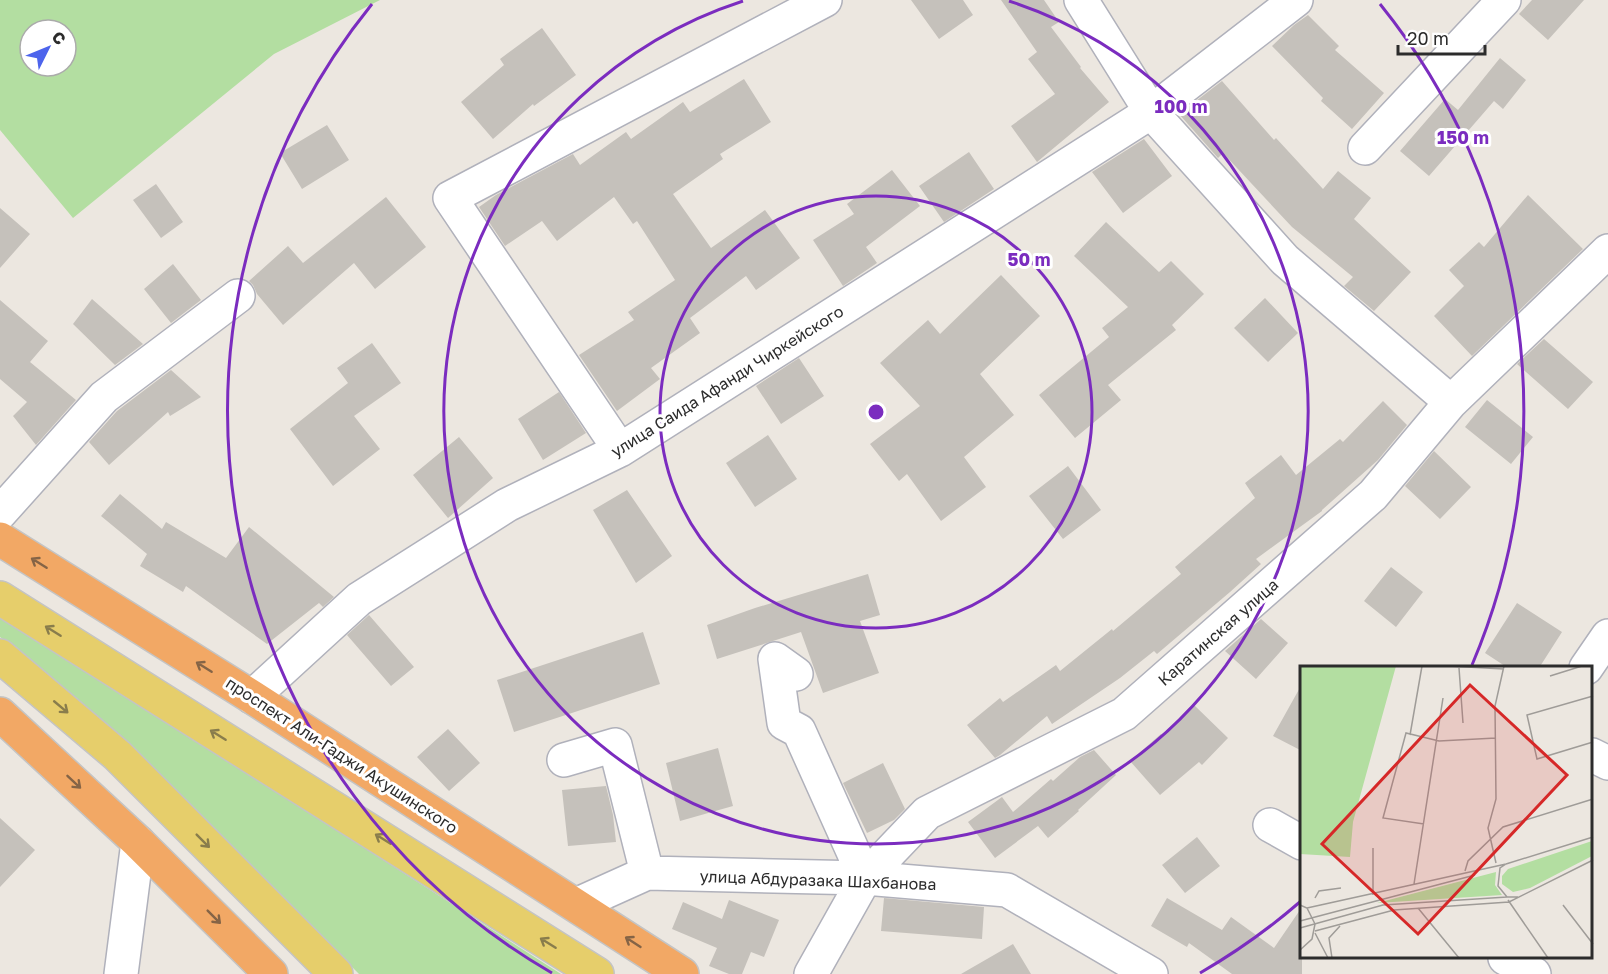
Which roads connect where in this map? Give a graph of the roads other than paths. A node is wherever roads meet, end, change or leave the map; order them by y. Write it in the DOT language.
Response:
graph roads {
  1 [pos="825,0"];
  2 [pos="1081,0"];
  3 [pos="1296,0"];
  4 [pos="1504,0"];
  5 [pos="1151,112"];
  6 [pos="1365,148"];
  7 [pos="1608,251"];
  8 [pos="238,296"];
  9 [pos="1450,402"];
  10 [pos="620,450"];
  11 [pos="0,513"];
  12 [pos="0,539"];
  13 [pos="0,598"];
  14 [pos="1608,636"];
  15 [pos="0,656"];
  16 [pos="1587,666"];
  17 [pos="796,674"];
  18 [pos="252,697"];
  19 [pos="0,714"];
  20 [pos="1593,756"];
  21 [pos="564,759"];
  22 [pos="1608,763"];
  23 [pos="1270,825"];
  24 [pos="138,842"];
  25 [pos="1300,842"];
  26 [pos="648,873"];
  27 [pos="865,878"];
  28 [pos="576,905"];
  29 [pos="1508,959"];
  30 [pos="121,974"];
  31 [pos="271,974"];
  32 [pos="336,974"];
  33 [pos="597,974"];
  34 [pos="682,974"];
  35 [pos="811,974"];
  36 [pos="1151,974"];
  37 [pos="1534,974"];
  1 -- 10 [label="street"];
  2 -- 5 [label="street"];
  3 -- 5 [label="street, улица Саида Афанди Чиркейского"];
  4 -- 6 [label="street"];
  5 -- 9 [label="street"];
  5 -- 10 [label="street, улица Саида Афанди Чиркейского"];
  7 -- 9 [label="street, Каратинская улица"];
  8 -- 11 [label="street"];
  9 -- 27 [label="street, Каратинская улица"];
  10 -- 18 [label="street, улица Саида Афанди Чиркейского"];
  18 -- 12 [label="highway, проспект Али-Гаджи Акушинского, one-way"];
  33 -- 13 [label="main road, one-way"];
  14 -- 16 [label="street"];
  15 -- 32 [label="main road, one-way"];
  17 -- 27 [label="street"];
  18 -- 28 [label="highway, проспект Али-Гаджи Акушинского"];
  19 -- 24 [label="highway, one-way"];
  20 -- 22 [label="street"];
  21 -- 26 [label="street"];
  23 -- 25 [label="street"];
  24 -- 30 [label="street"];
  24 -- 31 [label="highway, one-way"];
  26 -- 27 [label="street, улица Абдуразака Шахбанова"];
  26 -- 28 [label="street, улица Абдуразака Шахбанова"];
  27 -- 35 [label="street, Каратинская улица"];
  27 -- 36 [label="street, улица Абдуразака Шахбанова"];
  34 -- 28 [label="highway, проспект Али-Гаджи Акушинского, one-way"];
  29 -- 37 [label="street"];
}
